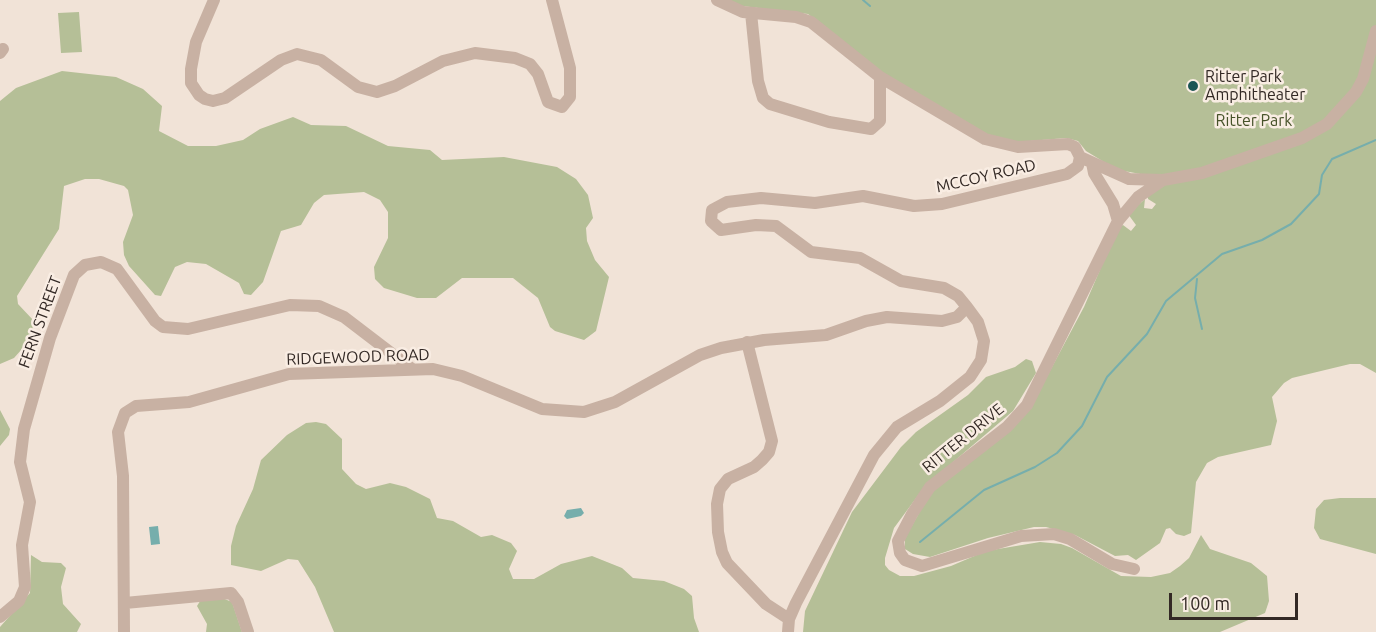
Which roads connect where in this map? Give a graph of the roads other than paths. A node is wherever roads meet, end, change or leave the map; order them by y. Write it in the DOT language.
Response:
graph roads {
  1 [pos="214,0"];
  2 [pos="552,0"];
  3 [pos="717,0"];
  4 [pos="751,13"];
  5 [pos="1376,31"];
  6 [pos="880,77"];
  7 [pos="1080,157"];
  8 [pos="1092,164"];
  9 [pos="1163,180"];
  10 [pos="1118,221"];
  11 [pos="967,307"];
  12 [pos="747,342"];
  13 [pos="412,369"];
  14 [pos="1134,569"];
  15 [pos="125,603"];
  16 [pos="0,617"];
  17 [pos="789,619"];
  18 [pos="123,630"];
  19 [pos="248,632"];
  20 [pos="788,632"];
  1 -- 2 [label="street"];
  3 -- 4 [label="street, MCCOY ROAD"];
  4 -- 6 [label="street, MCCOY ROAD"];
  4 -- 6 [label="street"];
  5 -- 9 [label="street"];
  6 -- 7 [label="street, MCCOY ROAD"];
  7 -- 8 [label="street"];
  7 -- 11 [label="street, MCCOY ROAD"];
  8 -- 9 [label="street"];
  8 -- 10 [label="street"];
  9 -- 10 [label="street, RITTER DRIVE"];
  10 -- 14 [label="street, RITTER DRIVE"];
  11 -- 12 [label="street, RIDGEWOOD ROAD"];
  11 -- 17 [label="street, MCCOY ROAD"];
  12 -- 13 [label="street, RIDGEWOOD ROAD"];
  12 -- 17 [label="street"];
  13 -- 15 [label="street, RIDGEWOOD ROAD"];
  13 -- 16 [label="street, FERN STREET"];
  15 -- 18 [label="street, RIDGEWOOD ROAD"];
  15 -- 19 [label="street"];
  17 -- 20 [label="street, MCCOY ROAD"];
}
